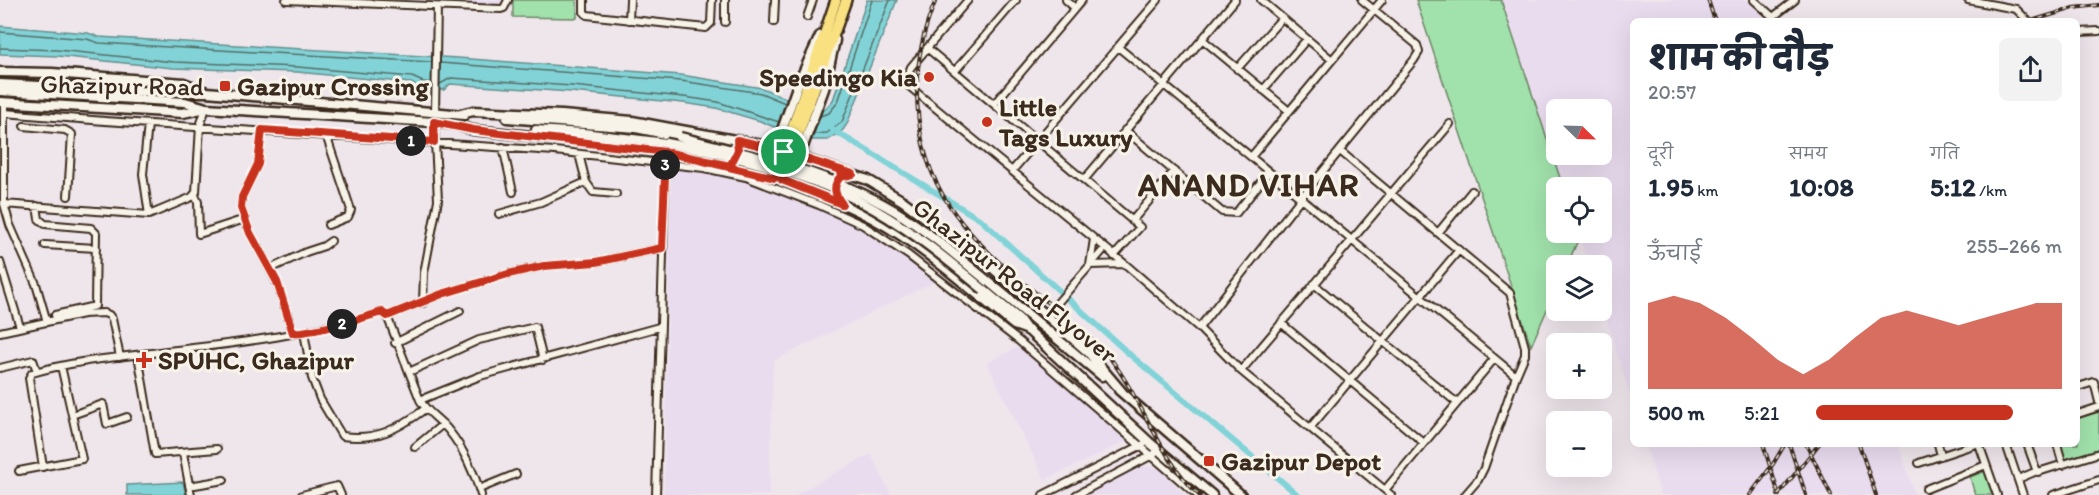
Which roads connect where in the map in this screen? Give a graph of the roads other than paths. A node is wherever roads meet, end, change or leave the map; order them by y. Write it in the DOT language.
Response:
graph roads {
  1 [pos="286,0"];
  2 [pos="508,0"];
  3 [pos="584,0"];
  4 [pos="630,0"];
  5 [pos="712,0"];
  6 [pos="725,0"];
  7 [pos="775,0"];
  8 [pos="813,0"];
  9 [pos="968,0"];
  10 [pos="1016,0"];
  11 [pos="1066,0"];
  12 [pos="1082,0"];
  13 [pos="1158,0"];
  14 [pos="1235,0"];
  15 [pos="1261,0"];
  16 [pos="1362,0"];
  17 [pos="1382,0"];
  18 [pos="1754,0"];
  19 [pos="1795,0"];
  20 [pos="1968,0"];
  21 [pos="839,3"];
  22 [pos="437,7"];
  23 [pos="1075,9"];
  24 [pos="1374,9"];
  25 [pos="807,17"];
  26 [pos="1282,18"];
  27 [pos="2025,18"];
  28 [pos="629,20"];
  29 [pos="724,22"];
  30 [pos="774,22"];
  31 [pos="2099,31"];
  32 [pos="2080,32"];
  33 [pos="1202,39"];
  34 [pos="1307,39"];
  35 [pos="1118,47"];
  36 [pos="927,48"];
  37 [pos="1332,60"];
  38 [pos="1237,69"];
  39 [pos="955,71"];
  40 [pos="0,72"];
  41 [pos="0,84"];
  42 [pos="1164,85"];
  43 [pos="805,89"];
  44 [pos="1263,90"];
  45 [pos="0,91"];
  46 [pos="207,92"];
  47 [pos="2,102"];
  48 [pos="994,104"];
  49 [pos="206,108"];
  50 [pos="1289,111"];
  51 [pos="435,112"];
  52 [pos="4,113"];
  53 [pos="461,114"];
  54 [pos="36,116"];
  55 [pos="434,122"];
  56 [pos="148,124"];
  57 [pos="1450,124"];
  58 [pos="24,126"];
  59 [pos="200,126"];
  60 [pos="459,126"];
  61 [pos="36,127"];
  62 [pos="262,130"];
  63 [pos="1125,130"];
  64 [pos="512,134"];
  65 [pos="326,135"];
  66 [pos="737,140"];
  67 [pos="1038,141"];
  68 [pos="434,142"];
  69 [pos="502,147"];
  70 [pos="666,147"];
  71 [pos="511,148"];
  72 [pos="789,149"];
  73 [pos="1340,151"];
  74 [pos="579,154"];
  75 [pos="1251,157"];
  76 [pos="665,164"];
  77 [pos="730,166"];
  78 [pos="1012,171"];
  79 [pos="1174,171"];
  80 [pos="1269,172"];
  81 [pos="853,174"];
  82 [pos="778,179"];
  83 [pos="1084,180"];
  84 [pos="586,182"];
  85 [pos="513,192"];
  86 [pos="1472,192"];
  87 [pos="616,194"];
  88 [pos="1391,194"];
  89 [pos="195,195"];
  90 [pos="68,196"];
  91 [pos="1301,198"];
  92 [pos="4,204"];
  93 [pos="842,204"];
  94 [pos="37,206"];
  95 [pos="499,214"];
  96 [pos="149,215"];
  97 [pos="245,219"];
  98 [pos="1132,221"];
  99 [pos="328,225"];
  100 [pos="1438,233"];
  101 [pos="1094,238"];
  102 [pos="1352,240"];
  103 [pos="331,241"];
  104 [pos="45,245"];
  105 [pos="96,248"];
  106 [pos="662,248"];
  107 [pos="1105,248"];
  108 [pos="1459,250"];
  109 [pos="1114,256"];
  110 [pos="0,262"];
  111 [pos="1125,264"];
  112 [pos="1090,265"];
  113 [pos="270,269"];
  114 [pos="1314,284"];
  115 [pos="1420,297"];
  116 [pos="423,303"];
  117 [pos="460,311"];
  118 [pos="55,315"];
  119 [pos="1047,315"];
  120 [pos="387,316"];
  121 [pos="47,321"];
  122 [pos="1281,323"];
  123 [pos="20,327"];
  124 [pos="659,327"];
  125 [pos="1199,328"];
  126 [pos="1028,330"];
  127 [pos="0,332"];
  128 [pos="304,332"];
  129 [pos="293,333"];
  130 [pos="1382,341"];
  131 [pos="396,343"];
  132 [pos="138,355"];
  133 [pos="120,357"];
  134 [pos="1494,358"];
  135 [pos="543,360"];
  136 [pos="61,366"];
  137 [pos="0,368"];
  138 [pos="37,371"];
  139 [pos="1241,371"];
  140 [pos="409,372"];
  141 [pos="1516,376"];
  142 [pos="1350,380"];
  143 [pos="2096,382"];
  144 [pos="2080,386"];
  145 [pos="1122,393"];
  146 [pos="420,400"];
  147 [pos="2099,402"];
  148 [pos="1457,403"];
  149 [pos="2099,407"];
  150 [pos="425,409"];
  151 [pos="2080,413"];
  152 [pos="72,415"];
  153 [pos="127,417"];
  154 [pos="443,424"];
  155 [pos="1310,428"];
  156 [pos="1424,443"];
  157 [pos="1145,444"];
  158 [pos="415,447"];
  159 [pos="1939,447"];
  160 [pos="1972,447"];
  161 [pos="1980,447"];
  162 [pos="2007,447"];
  163 [pos="2028,447"];
  164 [pos="2057,447"];
  165 [pos="217,450"];
  166 [pos="183,453"];
  167 [pos="1156,453"];
  168 [pos="2099,453"];
  169 [pos="1941,456"];
  170 [pos="1919,463"];
  171 [pos="1986,465"];
  172 [pos="2063,465"];
  173 [pos="43,467"];
  174 [pos="19,471"];
  175 [pos="2037,471"];
  176 [pos="516,474"];
  177 [pos="2018,479"];
  178 [pos="224,480"];
  179 [pos="2099,480"];
  180 [pos="189,486"];
  181 [pos="1926,489"];
  182 [pos="1385,490"];
  183 [pos="480,492"];
  184 [pos="191,495"];
  185 [pos="302,495"];
  186 [pos="341,495"];
  187 [pos="656,495"];
  188 [pos="1043,495"];
  189 [pos="1076,495"];
  190 [pos="1197,495"];
  191 [pos="1212,495"];
  192 [pos="1241,495"];
  193 [pos="1391,495"];
  194 [pos="1465,495"];
  195 [pos="1997,495"];
  196 [pos="2023,495"];
  197 [pos="2054,495"];
  1 -- 22 [label="street"];
  2 -- 22 [label="street"];
  3 -- 28 [label="street"];
  4 -- 28 [label="street"];
  5 -- 28 [label="street"];
  6 -- 29 [label="street"];
  7 -- 30 [label="street"];
  8 -- 25 [label="street"];
  9 -- 36 [label="street"];
  10 -- 39 [label="street"];
  11 -- 23 [label="street"];
  12 -- 23 [label="street"];
  13 -- 35 [label="street"];
  14 -- 33 [label="street"];
  15 -- 26 [label="street"];
  16 -- 24 [label="street"];
  17 -- 24 [label="street"];
  18 -- 19 [label="street"];
  20 -- 27 [label="street"];
  21 -- 43 [label="main road"];
  21 -- 72 [label="main road"];
  22 -- 51 [label="street"];
  23 -- 48 [label="street"];
  24 -- 37 [label="street"];
  24 -- 73 [label="street"];
  26 -- 34 [label="street"];
  26 -- 38 [label="street"];
  31 -- 32 [label="street"];
  33 -- 38 [label="street"];
  33 -- 42 [label="street"];
  34 -- 37 [label="street"];
  34 -- 44 [label="street"];
  35 -- 42 [label="street"];
  35 -- 67 [label="street"];
  36 -- 39 [label="street"];
  36 -- 78 [label="street"];
  37 -- 50 [label="street"];
  38 -- 44 [label="street"];
  39 -- 48 [label="street"];
  40 -- 46 [label="main road, Ghazipur Road"];
  41 -- 46 [label="main road"];
  42 -- 63 [label="street"];
  42 -- 75 [label="street"];
  43 -- 72 [label="main road"];
  43 -- 72 [label="main road"];
  44 -- 50 [label="street"];
  45 -- 49 [label="main road"];
  46 -- 51 [label="main road, Ghazipur Road"];
  47 -- 49 [label="main road, Ghazipur Road"];
  47 -- 52 [label="street"];
  48 -- 67 [label="street"];
  49 -- 55 [label="main road, Ghazipur Road"];
  49 -- 59 [label="street"];
  50 -- 75 [label="street"];
  51 -- 53 [label="main road, Ghazipur Road"];
  52 -- 54 [label="street"];
  52 -- 92 [label="street"];
  53 -- 66 [label="main road"];
  53 -- 145 [label="main road, Ghazipur Road Flyover, bridge"];
  54 -- 56 [label="street"];
  54 -- 61 [label="street"];
  55 -- 60 [label="main road, Ghazipur Road"];
  55 -- 68 [label="street"];
  56 -- 59 [label="street"];
  56 -- 96 [label="street"];
  57 -- 88 [label="street"];
  58 -- 61 [label="street"];
  59 -- 62 [label="street"];
  59 -- 89 [label="street"];
  60 -- 64 [label="main road"];
  60 -- 70 [label="main road, Ghazipur Road Flyover"];
  61 -- 90 [label="street"];
  62 -- 65 [label="street"];
  62 -- 97 [label="street"];
  63 -- 79 [label="street"];
  63 -- 83 [label="street"];
  64 -- 70 [label="main road"];
  64 -- 71 [label="street"];
  65 -- 68 [label="street"];
  65 -- 99 [label="street"];
  66 -- 72 [label="main road"];
  66 -- 77 [label="main road"];
  67 -- 78 [label="street"];
  67 -- 83 [label="street"];
  68 -- 69 [label="street"];
  68 -- 116 [label="street"];
  69 -- 71 [label="street"];
  69 -- 85 [label="street"];
  70 -- 76 [label="street"];
  70 -- 77 [label="main road"];
  70 -- 126 [label="main road, Ghazipur Road Flyover, bridge"];
  71 -- 74 [label="street"];
  72 -- 81 [label="main road"];
  72 -- 82 [label="main road"];
  72 -- 82 [label="main road"];
  73 -- 88 [label="street"];
  73 -- 91 [label="street"];
  74 -- 76 [label="street"];
  74 -- 84 [label="street"];
  75 -- 80 [label="street"];
  76 -- 106 [label="street"];
  76 -- 157 [label="street"];
  77 -- 82 [label="main road"];
  78 -- 101 [label="street"];
  79 -- 80 [label="street"];
  79 -- 98 [label="street"];
  80 -- 91 [label="street"];
  81 -- 93 [label="main road"];
  81 -- 119 [label="main road"];
  82 -- 93 [label="main road"];
  83 -- 98 [label="street"];
  84 -- 87 [label="street"];
  84 -- 95 [label="street"];
  86 -- 100 [label="street"];
  88 -- 100 [label="street"];
  88 -- 102 [label="street"];
  89 -- 96 [label="street"];
  89 -- 97 [label="street"];
  91 -- 102 [label="street"];
  91 -- 125 [label="street"];
  92 -- 94 [label="street"];
  92 -- 121 [label="street"];
  93 -- 126 [label="main road"];
  94 -- 96 [label="street"];
  94 -- 105 [label="street"];
  97 -- 113 [label="street"];
  98 -- 109 [label="street"];
  100 -- 108 [label="street"];
  101 -- 107 [label="street"];
  101 -- 112 [label="street"];
  102 -- 114 [label="street"];
  102 -- 115 [label="street"];
  103 -- 113 [label="street"];
  104 -- 105 [label="street"];
  105 -- 118 [label="street"];
  106 -- 116 [label="street"];
  106 -- 124 [label="street"];
  107 -- 109 [label="street"];
  107 -- 112 [label="street"];
  108 -- 115 [label="street"];
  108 -- 141 [label="street"];
  109 -- 111 [label="street"];
  110 -- 123 [label="street"];
  111 -- 112 [label="street"];
  111 -- 125 [label="street"];
  112 -- 119 [label="street"];
  113 -- 129 [label="street"];
  114 -- 122 [label="street"];
  114 -- 130 [label="street"];
  115 -- 130 [label="street"];
  115 -- 134 [label="street"];
  116 -- 120 [label="street"];
  117 -- 131 [label="street"];
  119 -- 145 [label="main road"];
  120 -- 128 [label="street"];
  120 -- 131 [label="street"];
  121 -- 123 [label="street"];
  121 -- 133 [label="street"];
  122 -- 139 [label="street"];
  122 -- 142 [label="street"];
  123 -- 127 [label="street"];
  124 -- 135 [label="street"];
  124 -- 187 [label="street"];
  125 -- 139 [label="street"];
  126 -- 157 [label="main road"];
  128 -- 129 [label="street"];
  128 -- 150 [label="street"];
  129 -- 132 [label="street"];
  130 -- 142 [label="street"];
  130 -- 148 [label="street"];
  131 -- 140 [label="street"];
  132 -- 133 [label="street"];
  132 -- 166 [label="street"];
  133 -- 136 [label="street"];
  134 -- 141 [label="street"];
  134 -- 148 [label="street"];
  135 -- 140 [label="street"];
  135 -- 146 [label="street"];
  136 -- 138 [label="street"];
  136 -- 152 [label="street"];
  137 -- 138 [label="street"];
  138 -- 173 [label="street"];
  139 -- 155 [label="street"];
  140 -- 146 [label="street"];
  141 -- 194 [label="street"];
  142 -- 155 [label="street"];
  142 -- 156 [label="street"];
  143 -- 144 [label="street"];
  143 -- 147 [label="street"];
  145 -- 192 [label="main road"];
  146 -- 150 [label="street"];
  148 -- 156 [label="street"];
  149 -- 151 [label="street"];
  150 -- 154 [label="street"];
  152 -- 153 [label="street"];
  152 -- 173 [label="street"];
  154 -- 158 [label="street"];
  154 -- 183 [label="street"];
  155 -- 182 [label="street"];
  156 -- 182 [label="street"];
  157 -- 167 [label="main road"];
  157 -- 188 [label="street"];
  159 -- 169 [label="street"];
  160 -- 169 [label="street"];
  161 -- 171 [label="street"];
  162 -- 177 [label="street"];
  163 -- 175 [label="street"];
  164 -- 172 [label="street"];
  165 -- 166 [label="street"];
  166 -- 180 [label="street"];
  167 -- 189 [label="street"];
  167 -- 190 [label="street"];
  167 -- 191 [label="main road"];
  168 -- 172 [label="street"];
  169 -- 170 [label="street"];
  171 -- 181 [label="street"];
  171 -- 195 [label="street"];
  172 -- 175 [label="street"];
  173 -- 174 [label="street"];
  175 -- 177 [label="street"];
  176 -- 183 [label="street"];
  177 -- 196 [label="street"];
  178 -- 180 [label="street"];
  179 -- 197 [label="street"];
  180 -- 184 [label="street"];
  182 -- 193 [label="street"];
  185 -- 186 [label="street"];
}
